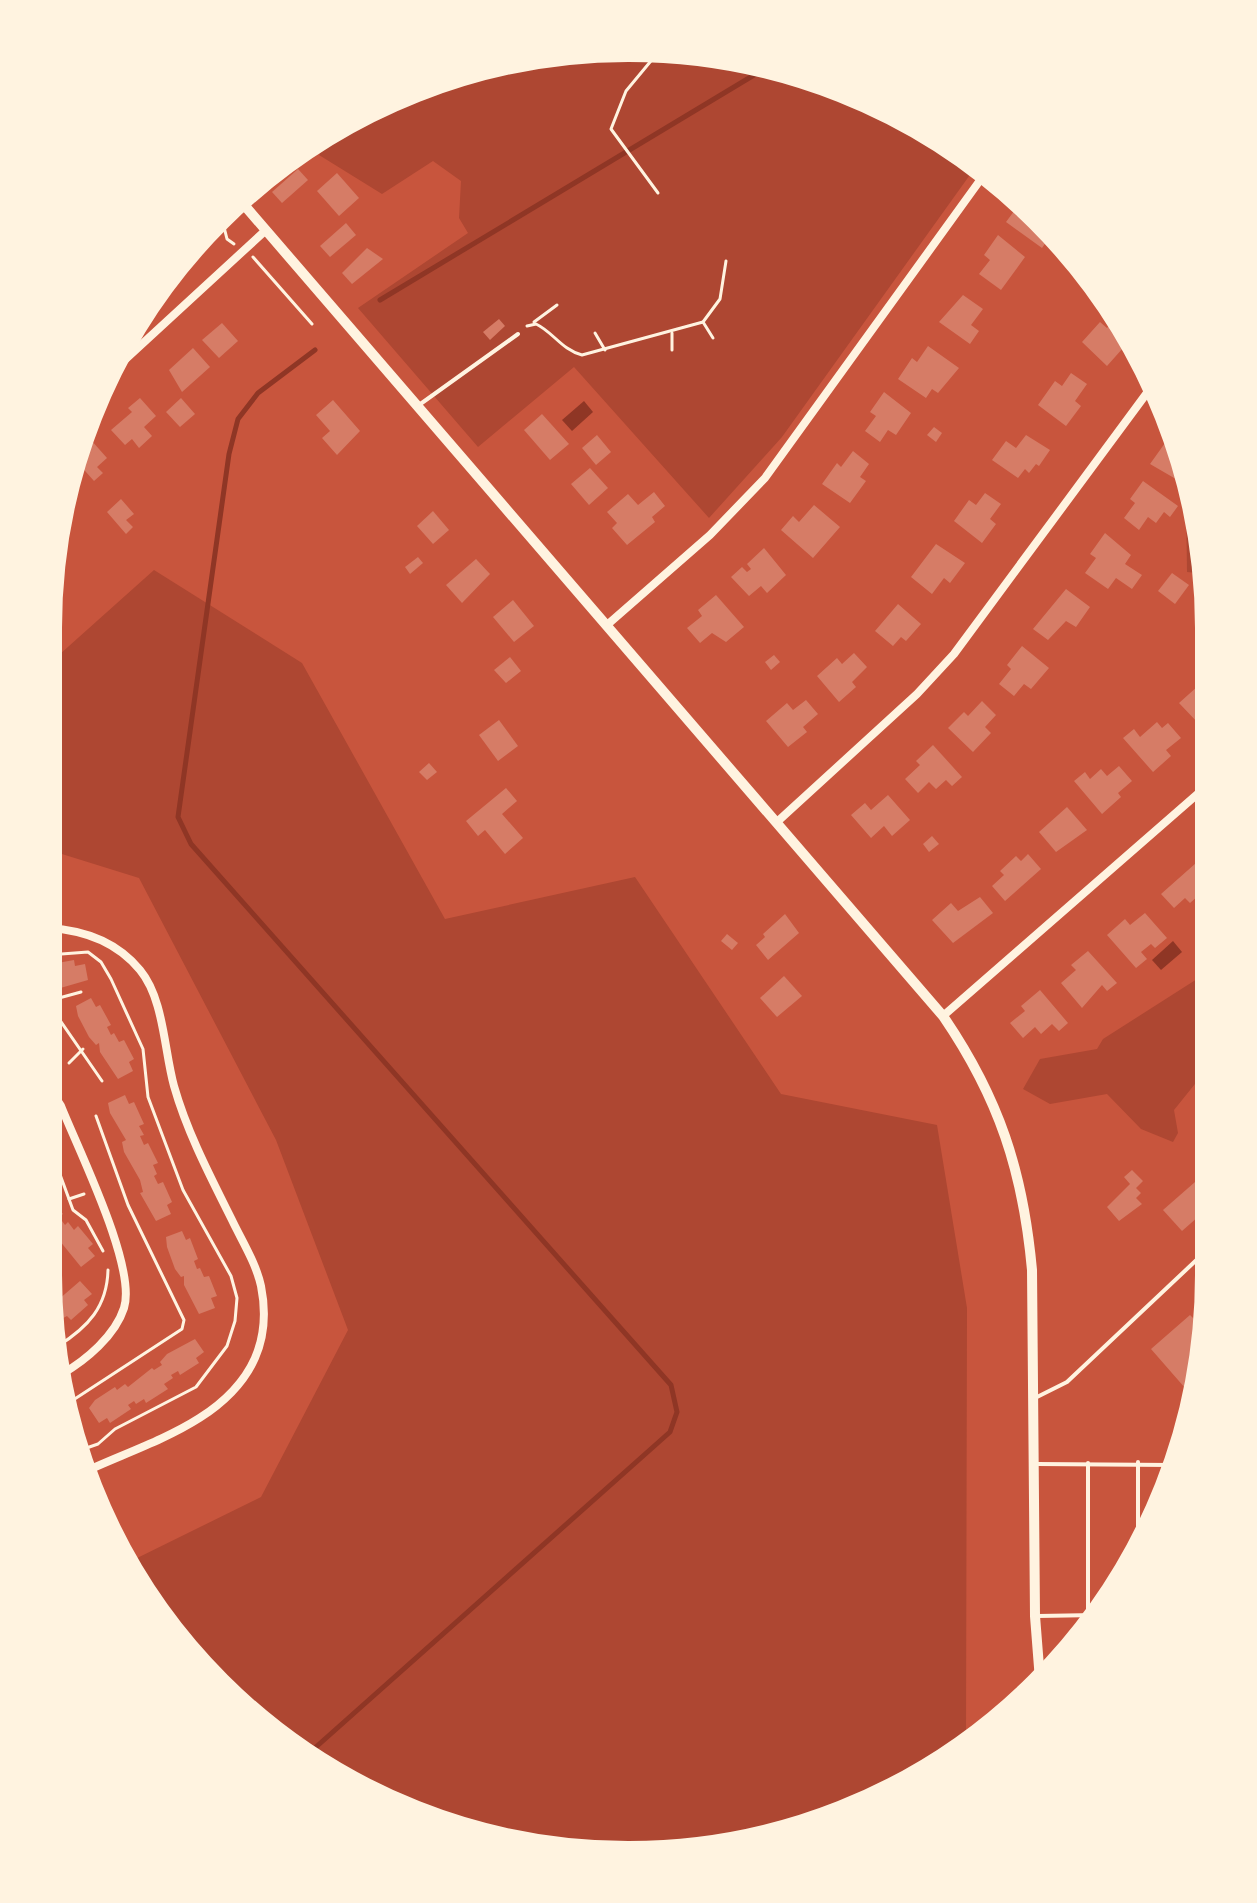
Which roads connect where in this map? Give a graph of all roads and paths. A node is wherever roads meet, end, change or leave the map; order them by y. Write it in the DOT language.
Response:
graph roads {
  1 [pos="651,61"];
  2 [pos="980,181"];
  3 [pos="658,193"];
  4 [pos="247,208"];
  5 [pos="225,229"];
  6 [pos="266,230"];
  7 [pos="244,250"];
  8 [pos="726,261"];
  9 [pos="557,305"];
  10 [pos="703,322"];
  11 [pos="312,324"];
  12 [pos="531,324"];
  13 [pos="595,333"];
  14 [pos="672,333"];
  15 [pos="518,334"];
  16 [pos="713,338"];
  17 [pos="605,350"];
  18 [pos="672,350"];
  19 [pos="131,354"];
  20 [pos="1146,394"];
  21 [pos="417,406"];
  22 [pos="607,625"];
  23 [pos="1197,794"];
  24 [pos="777,822"];
  25 [pos="60,930"];
  26 [pos="60,954"];
  27 [pos="81,992"];
  28 [pos="60,998"];
  29 [pos="943,1016"];
  30 [pos="60,1018"];
  31 [pos="83,1049"];
  32 [pos="69,1063"];
  33 [pos="102,1081"];
  34 [pos="60,1104"];
  35 [pos="60,1174"];
  36 [pos="94,1190"];
  37 [pos="69,1199"];
  38 [pos="104,1254"];
  39 [pos="1197,1259"];
  40 [pos="108,1268"];
  41 [pos="64,1342"];
  42 [pos="68,1369"];
  43 [pos="1035,1398"];
  44 [pos="87,1448"];
  45 [pos="1138,1462"];
  46 [pos="1088,1463"];
  47 [pos="1037,1464"];
  48 [pos="1164,1464"];
  49 [pos="94,1467"];
  50 [pos="1138,1526"];
  51 [pos="1088,1609"];
  52 [pos="1084,1615"];
  53 [pos="1035,1616"];
  54 [pos="1039,1667"];
  1 -- 3 [label="path"];
  2 -- 22 [label="street"];
  4 -- 6 [label="street"];
  5 -- 7 [label="path"];
  6 -- 7 [label="street"];
  6 -- 21 [label="street"];
  7 -- 11 [label="path"];
  7 -- 19 [label="street"];
  8 -- 10 [label="path"];
  9 -- 12 [label="path"];
  10 -- 14 [label="path"];
  10 -- 16 [label="path"];
  12 -- 15 [label="path"];
  12 -- 17 [label="path"];
  13 -- 17 [label="path"];
  14 -- 17 [label="path"];
  14 -- 18 [label="path"];
  15 -- 21 [label="lane"];
  20 -- 24 [label="street"];
  21 -- 22 [label="street"];
  22 -- 24 [label="street"];
  23 -- 29 [label="street"];
  24 -- 29 [label="street"];
  25 -- 49 [label="street"];
  26 -- 44 [label="path"];
  27 -- 28 [label="path"];
  29 -- 43 [label="street"];
  30 -- 31 [label="path"];
  31 -- 32 [label="path"];
  31 -- 33 [label="path"];
  34 -- 36 [label="street"];
  35 -- 37 [label="path"];
  36 -- 37 [label="path"];
  36 -- 42 [label="street"];
  37 -- 38 [label="path"];
  39 -- 43 [label="lane"];
  40 -- 41 [label="path"];
  43 -- 47 [label="street"];
  45 -- 46 [label="lane"];
  45 -- 48 [label="lane"];
  45 -- 50 [label="lane"];
  46 -- 47 [label="lane"];
  46 -- 51 [label="lane"];
  47 -- 53 [label="street"];
  52 -- 53 [label="lane"];
  53 -- 54 [label="street"];
}
